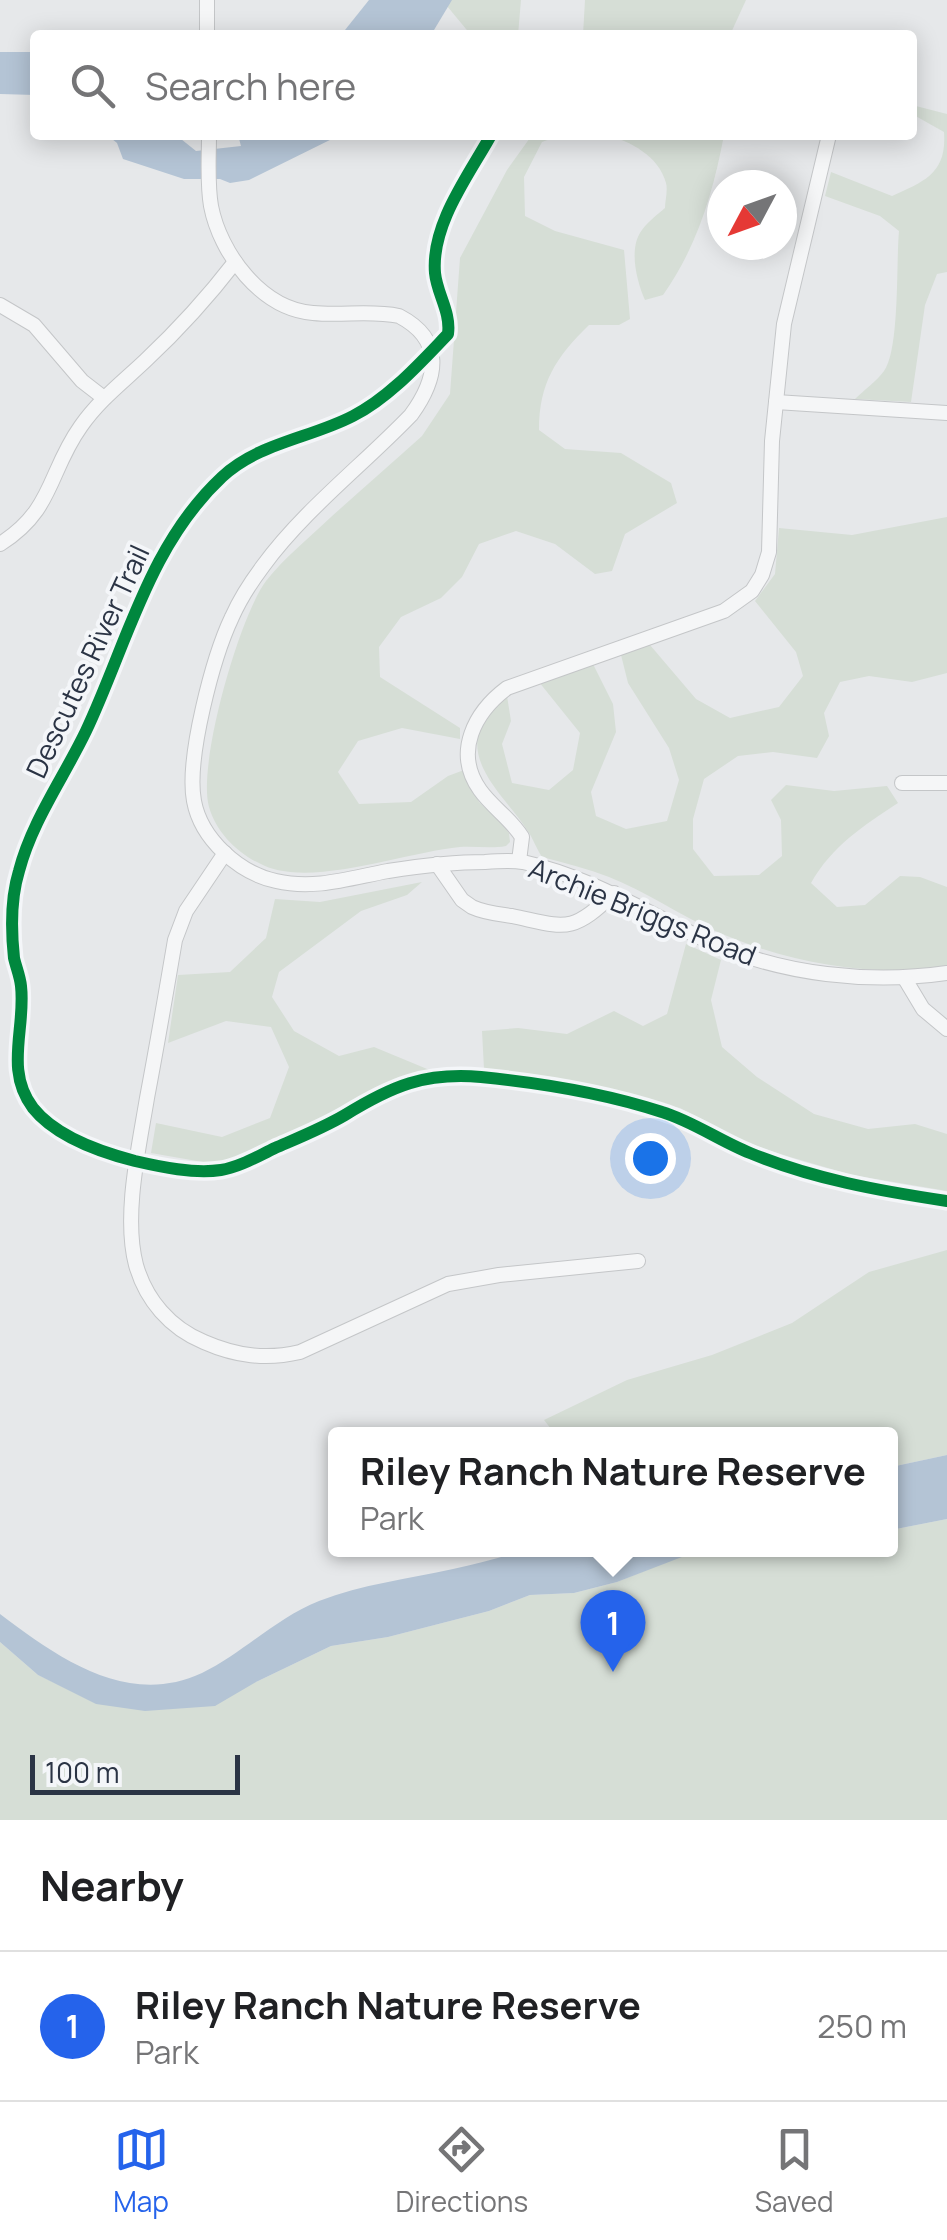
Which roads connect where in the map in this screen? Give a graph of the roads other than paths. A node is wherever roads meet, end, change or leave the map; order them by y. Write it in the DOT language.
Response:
graph roads {
  1 [pos="207,0"];
  2 [pos="207,30"];
  3 [pos="209,140"];
  4 [pos="828,140"];
  5 [pos="235,262"];
  6 [pos="0,305"];
  7 [pos="104,398"];
  8 [pos="776,402"];
  9 [pos="947,413"];
  10 [pos="0,544"];
  11 [pos="902,783"];
  12 [pos="947,783"];
  13 [pos="225,853"];
  14 [pos="519,861"];
  15 [pos="437,864"];
  16 [pos="614,893"];
  17 [pos="947,973"];
  18 [pos="905,979"];
  19 [pos="947,1030"];
  20 [pos="638,1261"];
  1 -- 2 [label="street"];
  3 -- 5 [label="street, Archie Briggs Road"];
  4 -- 8 [label="street"];
  5 -- 7 [label="street"];
  5 -- 13 [label="street, Archie Briggs Road"];
  6 -- 7 [label="street"];
  7 -- 10 [label="street"];
  8 -- 9 [label="street"];
  8 -- 14 [label="street"];
  11 -- 12 [label="street"];
  13 -- 15 [label="street, Archie Briggs Road"];
  13 -- 20 [label="street"];
  14 -- 15 [label="street, Archie Briggs Road"];
  14 -- 16 [label="street, Archie Briggs Road"];
  15 -- 16 [label="street"];
  16 -- 18 [label="street, Archie Briggs Road"];
  17 -- 18 [label="street, Archie Briggs Road"];
  18 -- 19 [label="street"];
}
